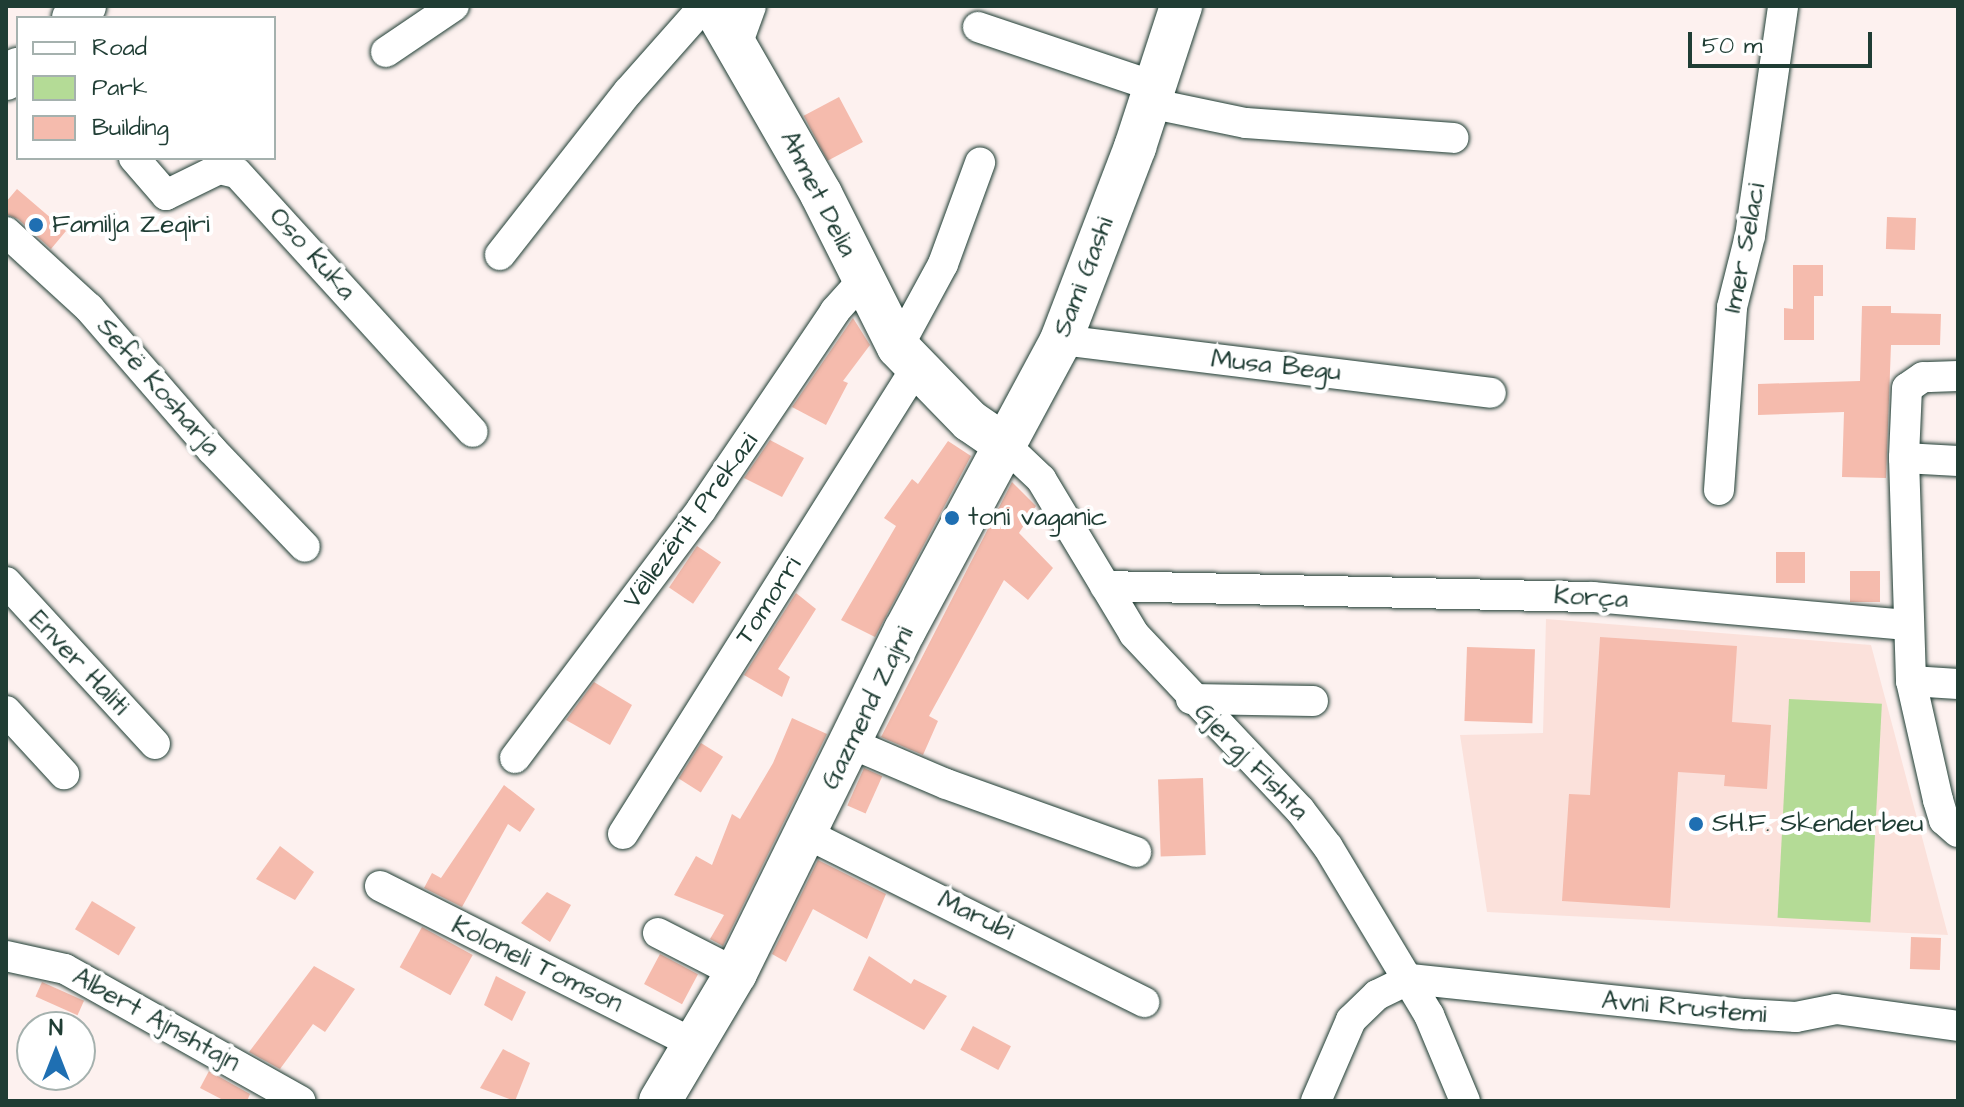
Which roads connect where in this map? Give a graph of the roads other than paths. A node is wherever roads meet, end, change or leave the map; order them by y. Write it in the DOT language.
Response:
graph roads {
  1 [pos="454,6"];
  2 [pos="704,6"];
  3 [pos="713,6"];
  4 [pos="1181,6"];
  5 [pos="1783,6"];
  6 [pos="745,24"];
  7 [pos="978,27"];
  8 [pos="386,52"];
  9 [pos="1151,95"];
  10 [pos="1453,138"];
  11 [pos="136,160"];
  12 [pos="980,163"];
  13 [pos="6,232"];
  14 [pos="500,255"];
  15 [pos="862,281"];
  16 [pos="1061,340"];
  17 [pos="907,358"];
  18 [pos="1958,376"];
  19 [pos="1491,393"];
  20 [pos="473,432"];
  21 [pos="1005,445"];
  22 [pos="1904,458"];
  23 [pos="1958,461"];
  24 [pos="1719,490"];
  25 [pos="305,547"];
  26 [pos="6,582"];
  27 [pos="1105,586"];
  28 [pos="1909,625"];
  29 [pos="1911,681"];
  30 [pos="1958,684"];
  31 [pos="1191,699"];
  32 [pos="1313,701"];
  33 [pos="6,711"];
  34 [pos="850,743"];
  35 [pos="155,744"];
  36 [pos="515,758"];
  37 [pos="64,774"];
  38 [pos="1958,832"];
  39 [pos="623,834"];
  40 [pos="807,834"];
  41 [pos="1136,852"];
  42 [pos="380,886"];
  43 [pos="658,933"];
  44 [pos="6,956"];
  45 [pos="736,973"];
  46 [pos="1410,979"];
  47 [pos="1144,1002"];
  48 [pos="1958,1026"];
  49 [pos="694,1044"];
  50 [pos="300,1101"];
  51 [pos="660,1101"];
  52 [pos="1316,1101"];
  53 [pos="1465,1101"];
  1 -- 8 [label="street"];
  2 -- 14 [label="street"];
  3 -- 6 [label="street, Ahmet Delia"];
  4 -- 9 [label="street, Sami Gashi"];
  5 -- 24 [label="street, Imer Selaci"];
  6 -- 15 [label="street, Ahmet Delia"];
  7 -- 9 [label="street"];
  9 -- 10 [label="street"];
  9 -- 16 [label="street, Sami Gashi"];
  11 -- 20 [label="street, Oso Kuka"];
  12 -- 17 [label="street"];
  13 -- 25 [label="street, Sefë Kosharja"];
  15 -- 17 [label="street, Ahmet Delia"];
  15 -- 36 [label="street, Vëllezërit Prekazi"];
  16 -- 19 [label="street, Musa Begu"];
  16 -- 21 [label="street, Sami Gashi"];
  17 -- 21 [label="street, Ahmet Delia"];
  17 -- 39 [label="street, Tomorri"];
  18 -- 22 [label="street"];
  21 -- 27 [label="street, Gjergj Fishta"];
  21 -- 34 [label="street, Gazmend Zajmi"];
  22 -- 23 [label="street"];
  22 -- 28 [label="street"];
  26 -- 35 [label="street, Enver Haliti"];
  27 -- 28 [label="street, Korça"];
  27 -- 31 [label="street, Gjergj Fishta"];
  28 -- 29 [label="street"];
  29 -- 30 [label="street"];
  29 -- 38 [label="street"];
  31 -- 32 [label="street"];
  31 -- 46 [label="street, Gjergj Fishta"];
  33 -- 37 [label="street"];
  34 -- 40 [label="street, Gazmend Zajmi"];
  34 -- 41 [label="street"];
  40 -- 45 [label="street, Gazmend Zajmi"];
  40 -- 47 [label="street, Marubi"];
  42 -- 49 [label="street, Koloneli Tomson"];
  43 -- 45 [label="street"];
  44 -- 50 [label="street, Albert Ajnshtajn"];
  45 -- 49 [label="street, Gazmend Zajmi"];
  46 -- 48 [label="street, Avni Rrustemi"];
  46 -- 52 [label="street"];
  46 -- 53 [label="street, Gjergj Fishta"];
  49 -- 51 [label="street, Gazmend Zajmi"];
}
